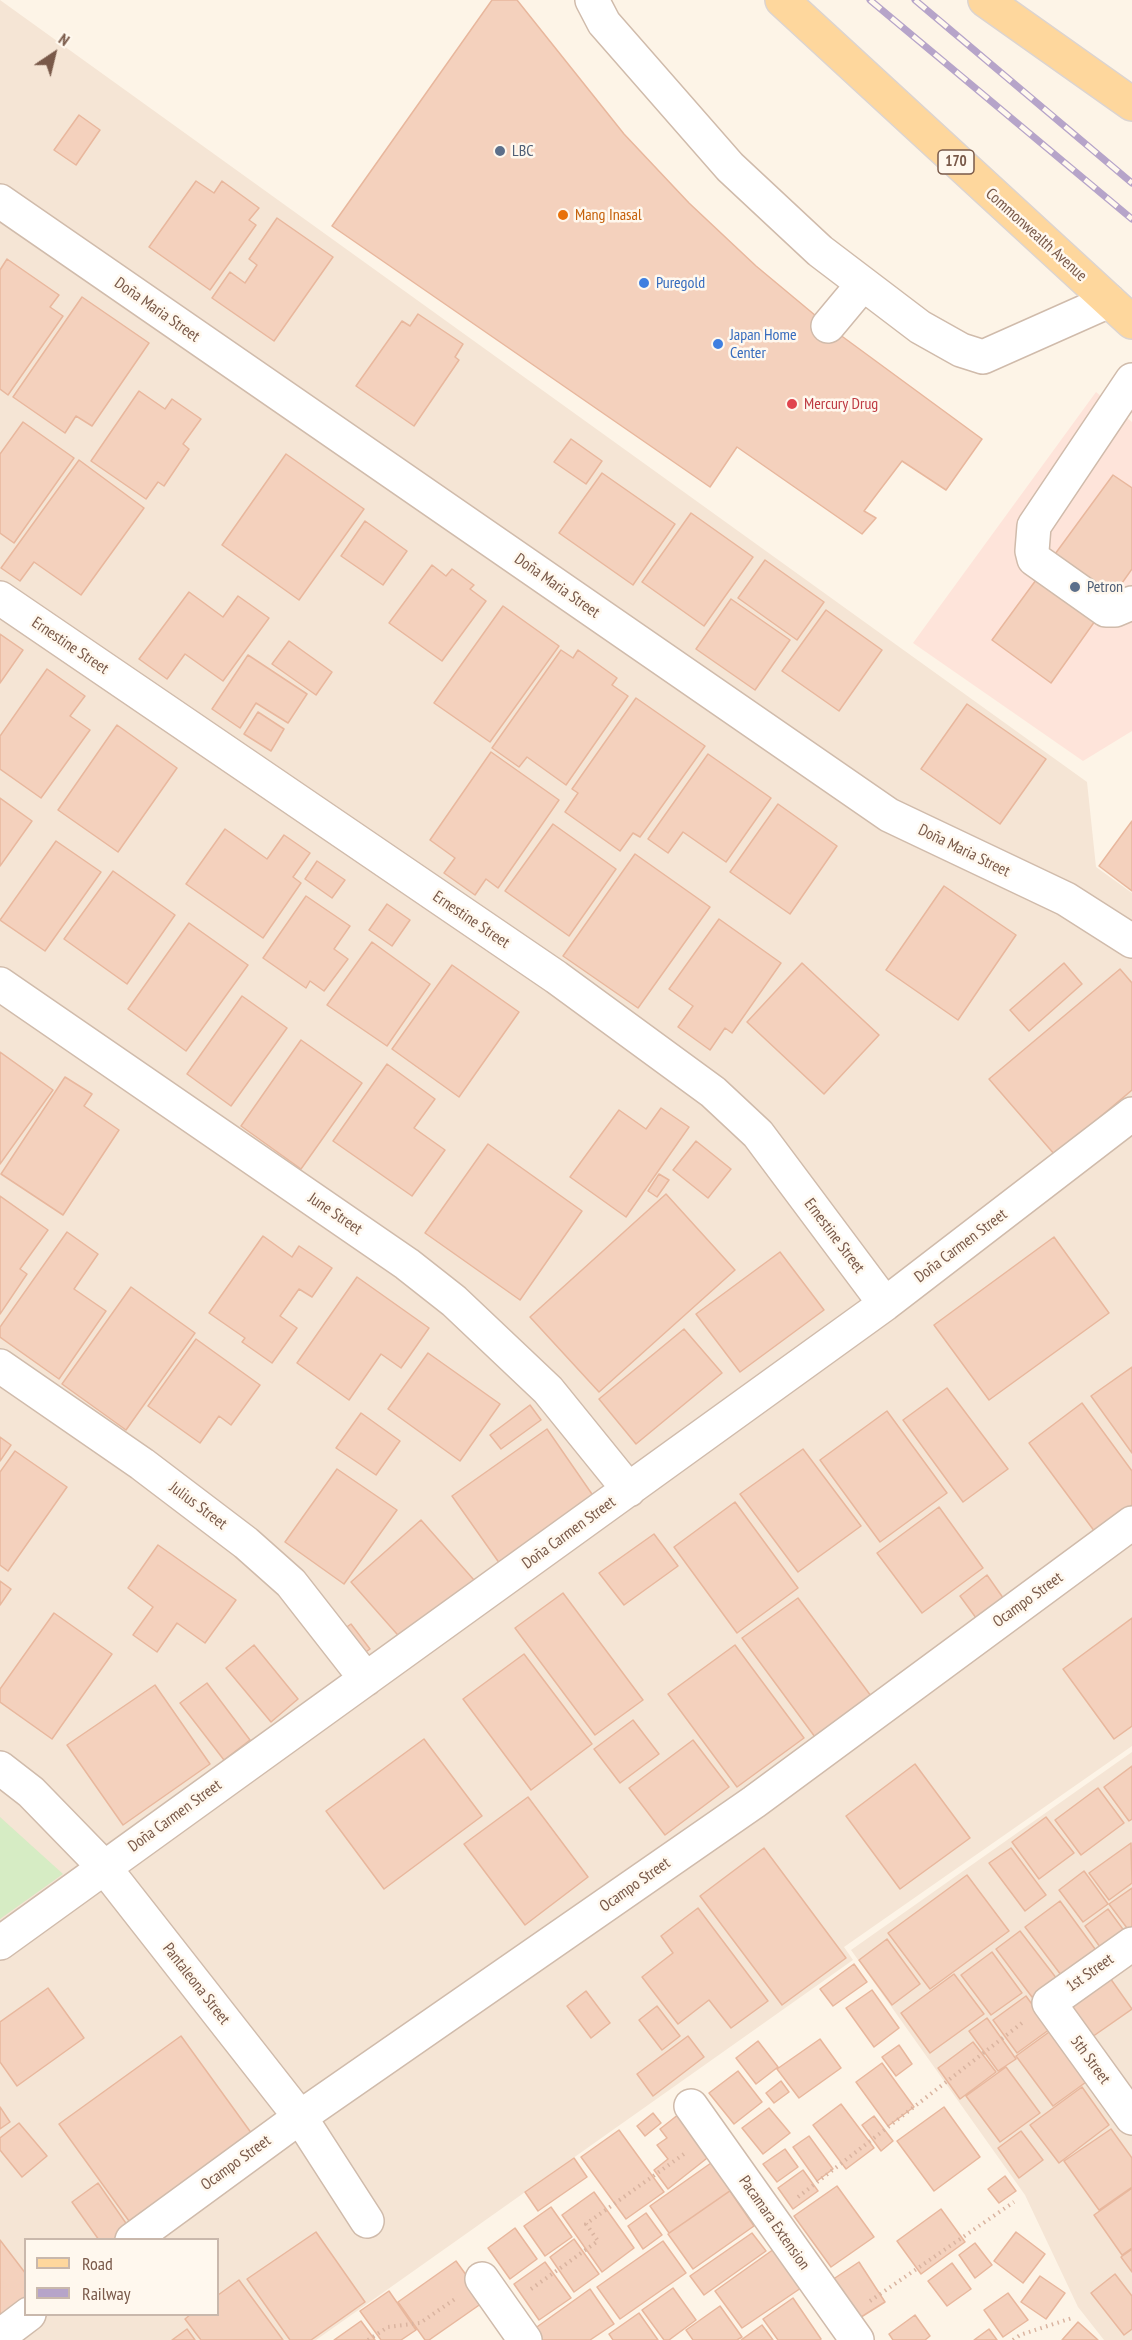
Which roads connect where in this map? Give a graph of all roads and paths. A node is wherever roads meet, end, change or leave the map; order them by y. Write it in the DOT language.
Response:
graph roads {
  1 [pos="592,0"];
  2 [pos="782,0"];
  3 [pos="985,0"];
  4 [pos="1132,104"];
  5 [pos="0,201"];
  6 [pos="863,284"];
  7 [pos="1120,311"];
  8 [pos="828,326"];
  9 [pos="1132,380"];
  10 [pos="0,598"];
  11 [pos="1132,603"];
  12 [pos="1132,941"];
  13 [pos="0,984"];
  14 [pos="1132,1114"];
  15 [pos="885,1304"];
  16 [pos="0,1366"];
  17 [pos="629,1490"];
  18 [pos="1132,1523"];
  19 [pos="366,1678"];
  20 [pos="0,1768"];
  21 [pos="104,1867"];
  22 [pos="0,1943"];
  23 [pos="1132,1944"];
  24 [pos="1049,2002"];
  25 [pos="691,2106"];
  26 [pos="300,2117"];
  27 [pos="1132,2118"];
  28 [pos="711,2135"];
  29 [pos="1014,2202"];
  30 [pos="770,2218"];
  31 [pos="367,2221"];
  32 [pos="135,2238"];
  33 [pos="482,2280"];
  34 [pos="503,2309"];
  35 [pos="26,2316"];
  36 [pos="1072,2318"];
  37 [pos="850,2330"];
  38 [pos="0,2336"];
  39 [pos="368,2340"];
  40 [pos="525,2340"];
  41 [pos="1013,2340"];
  1 -- 6 [label="street"];
  2 -- 7 [label="main road, Commonwealth Avenue / 170"];
  3 -- 4 [label="main road"];
  5 -- 12 [label="street, Doña Maria Street"];
  6 -- 7 [label="street"];
  6 -- 8 [label="street"];
  9 -- 11 [label="street"];
  10 -- 15 [label="street, Ernestine Street"];
  13 -- 17 [label="street, June Street"];
  14 -- 15 [label="street, Doña Carmen Street"];
  15 -- 17 [label="street, Doña Carmen Street"];
  16 -- 19 [label="street, Julius Street"];
  17 -- 19 [label="street, Doña Carmen Street"];
  18 -- 26 [label="street, Ocampo Street"];
  19 -- 21 [label="street, Doña Carmen Street"];
  20 -- 21 [label="street, Pantaleona Street"];
  21 -- 22 [label="street, Doña Carmen Street"];
  21 -- 26 [label="street, Pantaleona Street"];
  23 -- 24 [label="street, 1st Street"];
  24 -- 27 [label="street, 5th Street"];
  24 -- 30 [label="path"];
  25 -- 28 [label="street, Pacamara Extension"];
  26 -- 31 [label="street, Pantaleona Street"];
  26 -- 32 [label="street, Ocampo Street"];
  28 -- 30 [label="street, Pacamara Extension"];
  28 -- 34 [label="path"];
  29 -- 37 [label="path"];
  30 -- 37 [label="street, Pacamara Extension"];
  33 -- 34 [label="street"];
  33 -- 39 [label="path"];
  34 -- 40 [label="street"];
  35 -- 38 [label="street"];
  36 -- 41 [label="path"];
}
